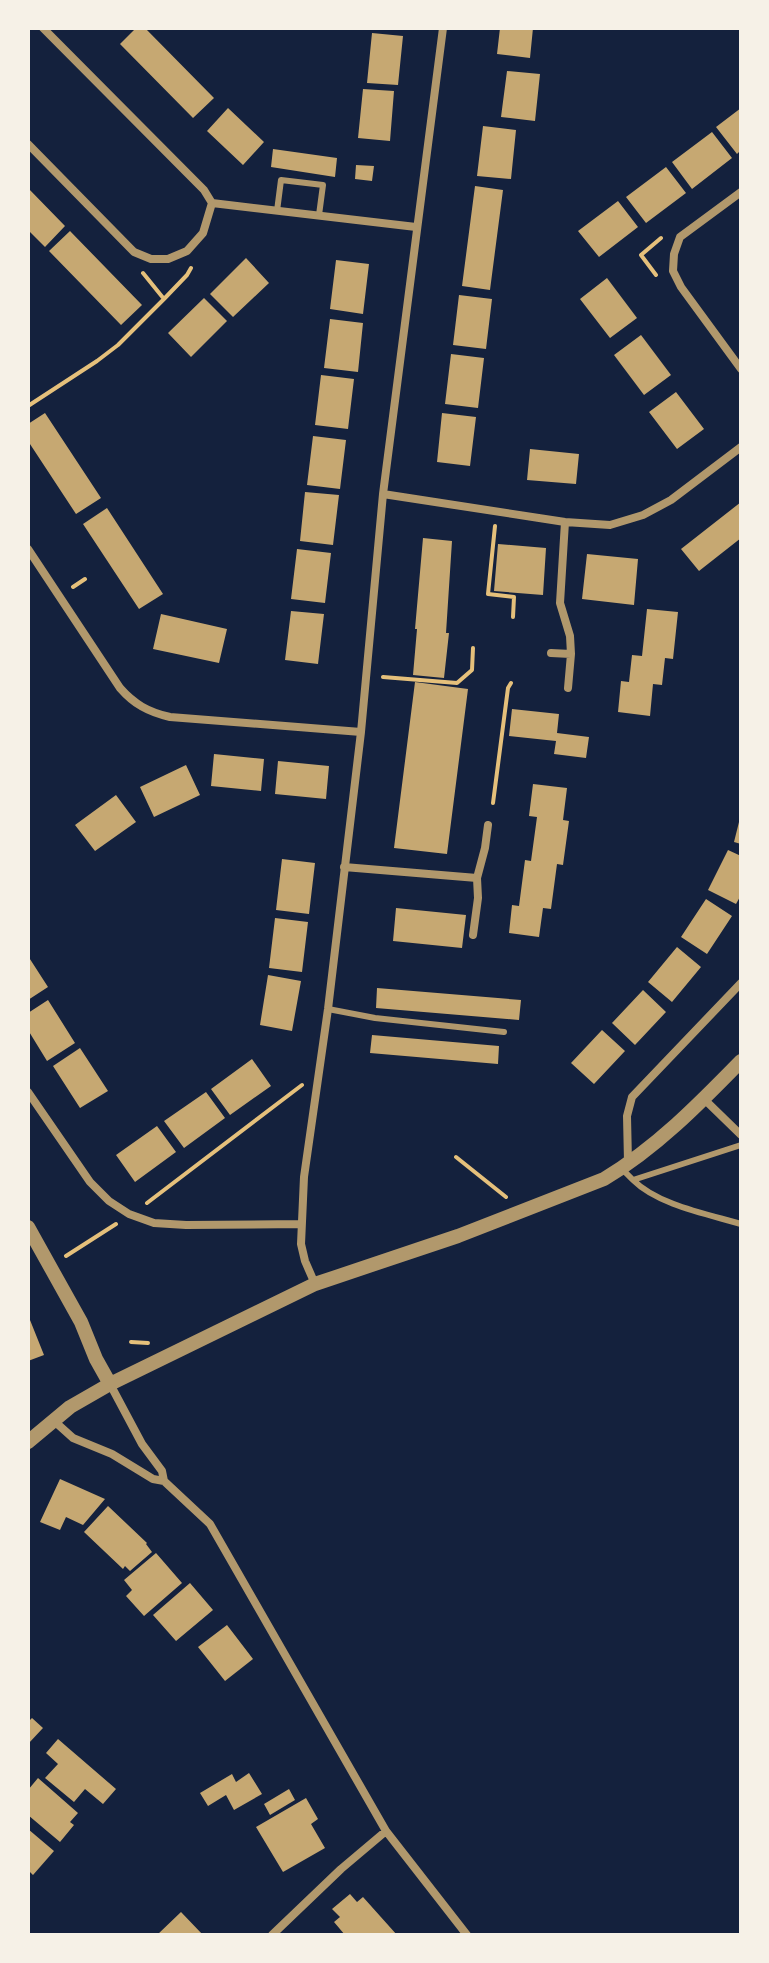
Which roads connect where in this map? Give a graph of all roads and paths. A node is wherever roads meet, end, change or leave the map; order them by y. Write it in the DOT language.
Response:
graph roads {
  1 [pos="43,28"];
  2 [pos="443,28"];
  3 [pos="28,144"];
  4 [pos="741,192"];
  5 [pos="212,203"];
  6 [pos="277,211"];
  7 [pos="319,215"];
  8 [pos="416,227"];
  9 [pos="662,238"];
  10 [pos="133,262"];
  11 [pos="193,263"];
  12 [pos="662,284"];
  13 [pos="164,299"];
  14 [pos="741,369"];
  15 [pos="28,406"];
  16 [pos="741,447"];
  17 [pos="383,494"];
  18 [pos="565,522"];
  19 [pos="495,524"];
  20 [pos="28,549"];
  21 [pos="32,564"];
  22 [pos="85,579"];
  23 [pos="73,587"];
  24 [pos="513,617"];
  25 [pos="473,648"];
  26 [pos="551,653"];
  27 [pos="571,654"];
  28 [pos="381,677"];
  29 [pos="511,683"];
  30 [pos="568,688"];
  31 [pos="361,732"];
  32 [pos="493,803"];
  33 [pos="488,825"];
  34 [pos="344,867"];
  35 [pos="477,878"];
  36 [pos="473,935"];
  37 [pos="741,983"];
  38 [pos="328,1009"];
  39 [pos="504,1032"];
  40 [pos="741,1061"];
  41 [pos="309,1080"];
  42 [pos="28,1092"];
  43 [pos="704,1099"];
  44 [pos="741,1135"];
  45 [pos="741,1145"];
  46 [pos="456,1157"];
  47 [pos="625,1165"];
  48 [pos="633,1180"];
  49 [pos="506,1197"];
  50 [pos="141,1207"];
  51 [pos="121,1220"];
  52 [pos="301,1224"];
  53 [pos="741,1224"];
  54 [pos="28,1227"];
  55 [pos="61,1258"];
  56 [pos="315,1284"];
  57 [pos="131,1342"];
  58 [pos="156,1343"];
  59 [pos="110,1384"];
  60 [pos="53,1420"];
  61 [pos="28,1442"];
  62 [pos="164,1481"];
  63 [pos="386,1831"];
  64 [pos="272,1935"];
  65 [pos="467,1935"];
  1 -- 5 [label="street"];
  2 -- 8 [label="street"];
  3 -- 5 [label="street"];
  4 -- 14 [label="street"];
  5 -- 6 [label="street"];
  6 -- 7 [label="street"];
  6 -- 7 [label="lane"];
  7 -- 8 [label="street"];
  8 -- 17 [label="street"];
  9 -- 12 [label="path"];
  10 -- 13 [label="path"];
  11 -- 13 [label="path"];
  13 -- 15 [label="path"];
  16 -- 18 [label="street"];
  17 -- 18 [label="street"];
  17 -- 31 [label="street"];
  18 -- 27 [label="street"];
  19 -- 24 [label="path"];
  20 -- 21 [label="street"];
  21 -- 31 [label="street"];
  22 -- 23 [label="path"];
  25 -- 28 [label="path"];
  26 -- 27 [label="street"];
  27 -- 30 [label="street"];
  29 -- 32 [label="path"];
  31 -- 34 [label="street"];
  33 -- 35 [label="street"];
  34 -- 35 [label="street"];
  34 -- 38 [label="street"];
  35 -- 36 [label="street"];
  37 -- 47 [label="street"];
  38 -- 39 [label="lane"];
  38 -- 52 [label="street"];
  40 -- 43 [label="street"];
  41 -- 50 [label="path"];
  42 -- 52 [label="street"];
  43 -- 44 [label="street"];
  43 -- 47 [label="street"];
  45 -- 48 [label="lane"];
  46 -- 49 [label="path"];
  47 -- 48 [label="lane"];
  47 -- 56 [label="street"];
  48 -- 53 [label="lane"];
  51 -- 55 [label="path"];
  52 -- 56 [label="street"];
  54 -- 59 [label="street"];
  56 -- 59 [label="street"];
  57 -- 58 [label="path"];
  59 -- 60 [label="street"];
  59 -- 62 [label="street"];
  60 -- 61 [label="street"];
  60 -- 62 [label="street"];
  62 -- 63 [label="street"];
  63 -- 64 [label="street"];
  63 -- 65 [label="street"];
}
